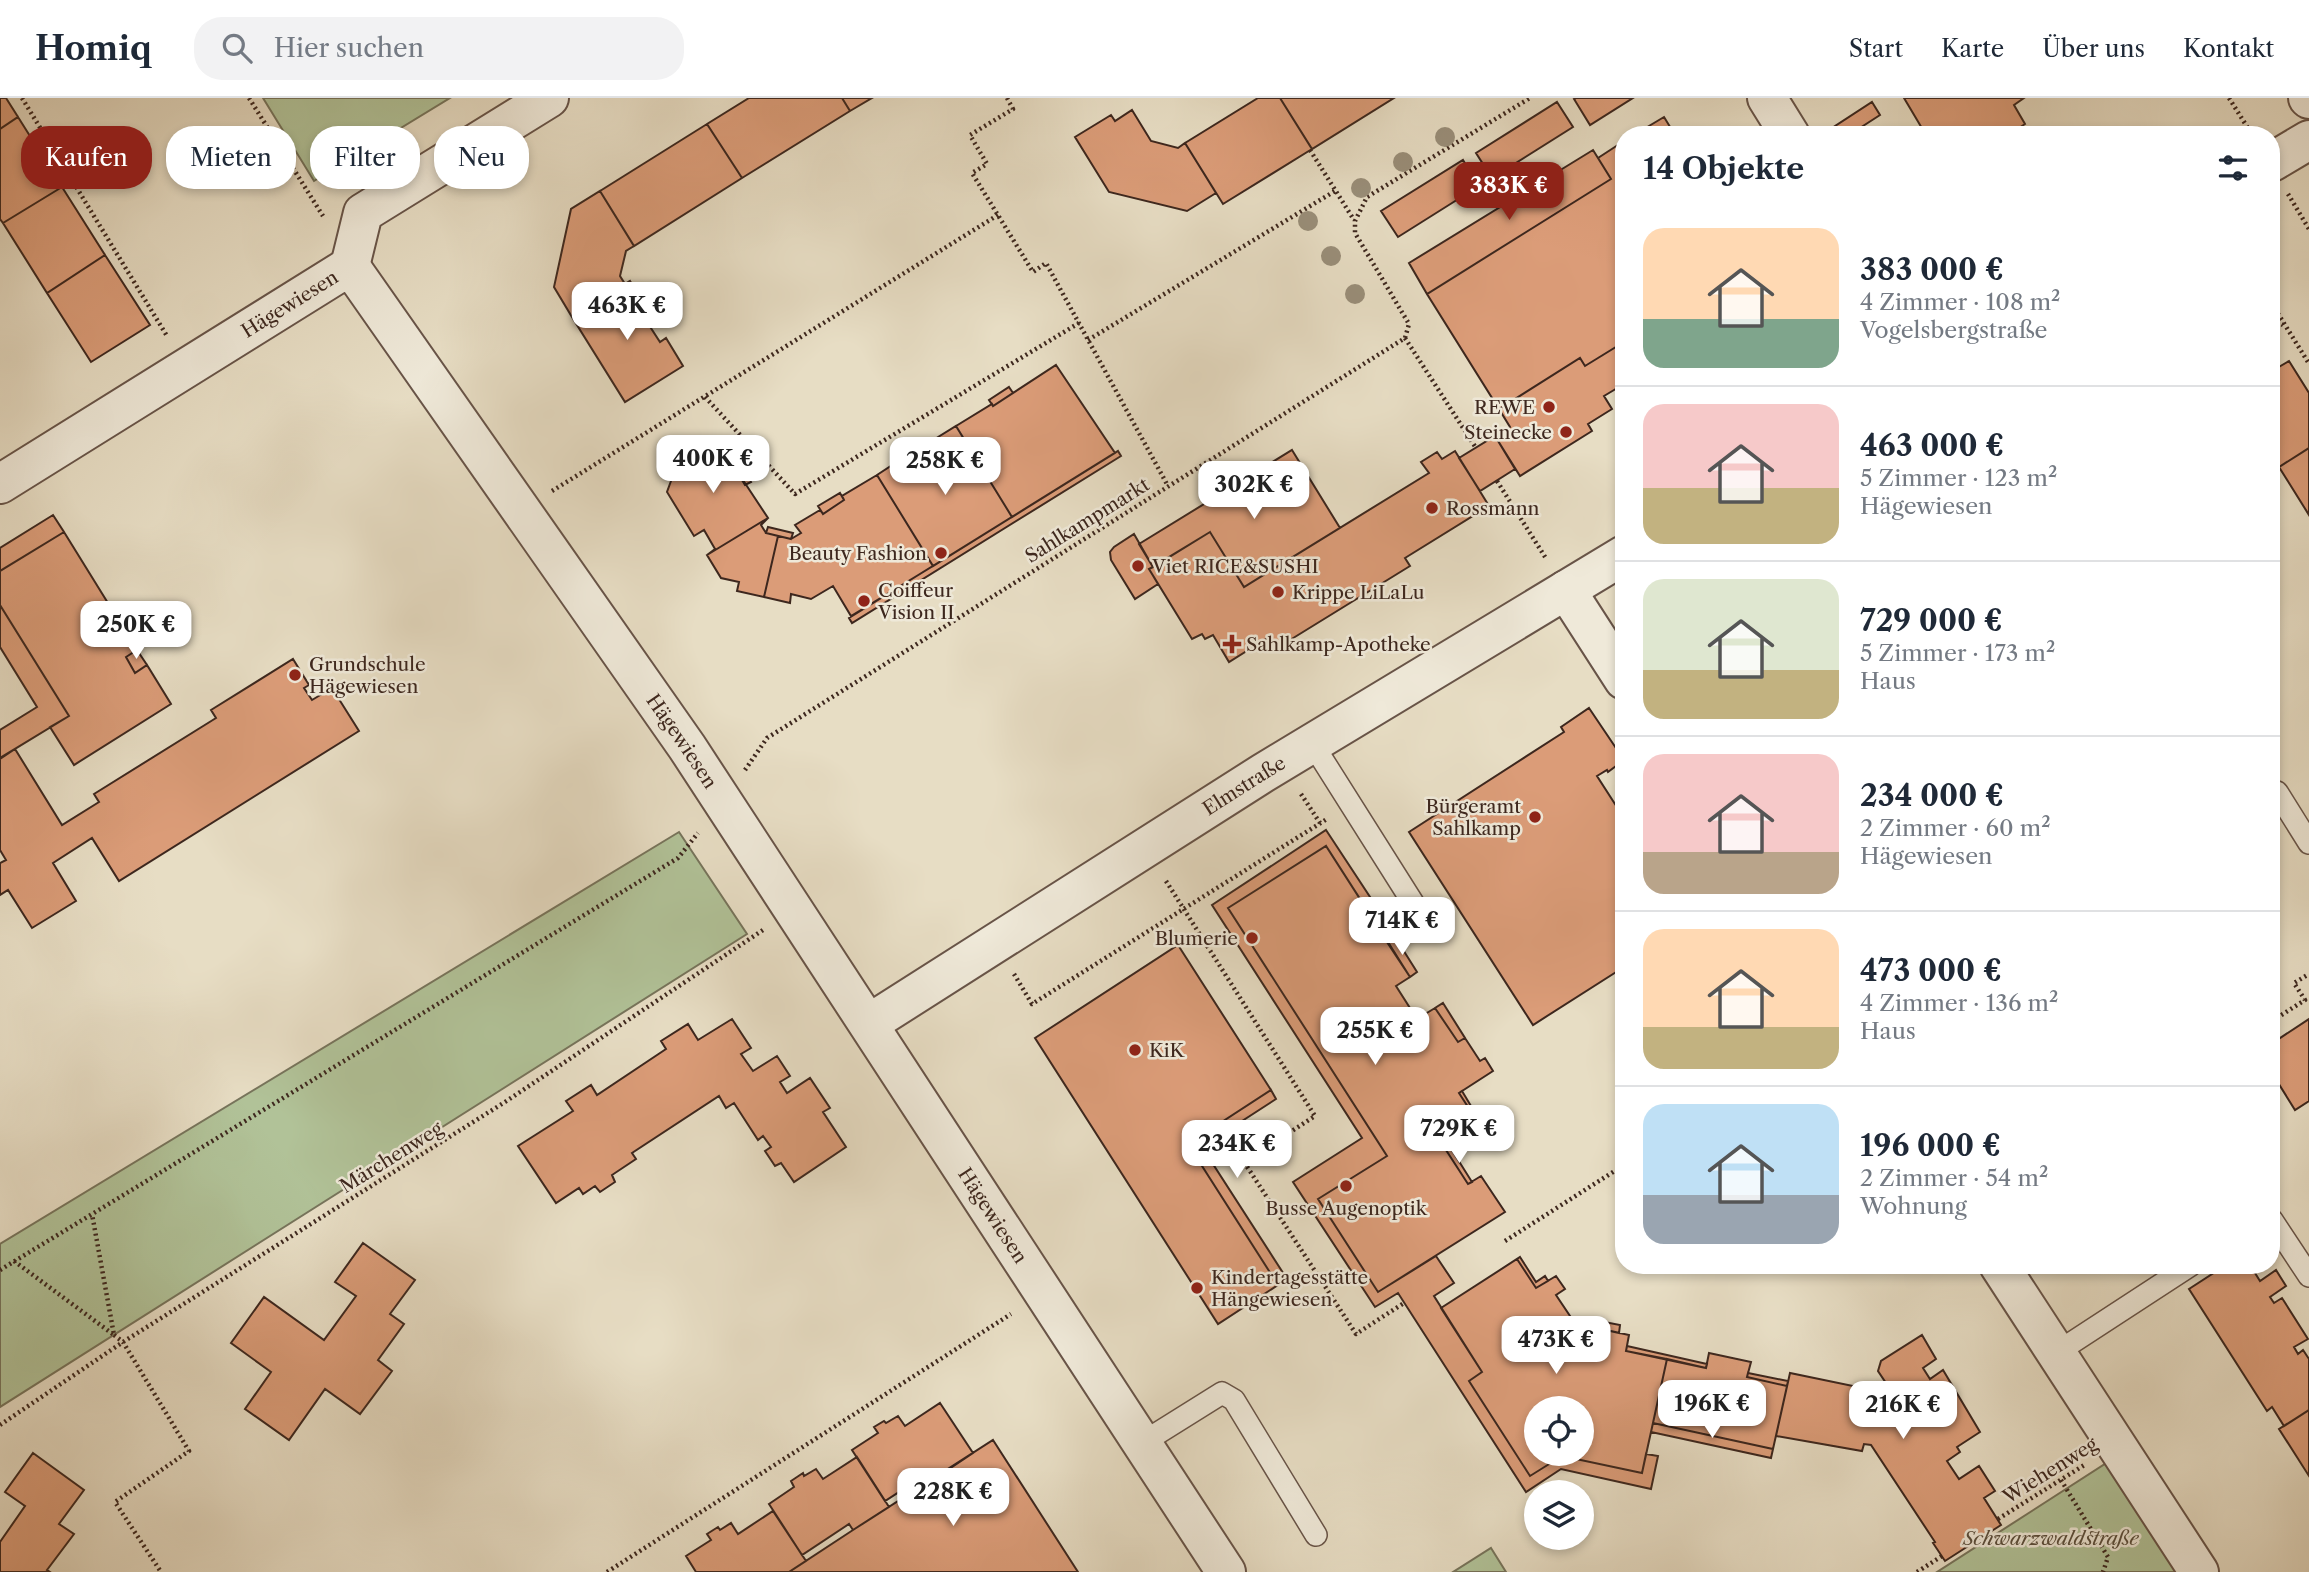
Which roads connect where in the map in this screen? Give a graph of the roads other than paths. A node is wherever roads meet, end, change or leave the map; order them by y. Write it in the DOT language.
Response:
graph roads {
  1 [pos="549,98"];
  2 [pos="1767,98"];
  3 [pos="1784,126"];
  4 [pos="2309,140"];
  5 [pos="2280,157"];
  6 [pos="350,267"];
  7 [pos="0,484"];
  8 [pos="1615,560"];
  9 [pos="1566,590"];
  10 [pos="1615,666"];
  11 [pos="1312,743"];
  12 [pos="2280,797"];
  13 [pos="2309,843"];
  14 [pos="1427,925"];
  15 [pos="870,1023"];
  16 [pos="2280,1232"];
  17 [pos="2005,1274"];
  18 [pos="2177,1274"];
  19 [pos="2309,1276"];
  20 [pos="2056,1353"];
  21 [pos="1142,1443"];
  22 [pos="1316,1535"];
  23 [pos="1226,1572"];
  24 [pos="2199,1572"];
  1 -- 6 [label="street"];
  2 -- 3 [label="street"];
  4 -- 5 [label="street"];
  6 -- 7 [label="street, Hägewiesen"];
  6 -- 15 [label="street, Hägewiesen"];
  8 -- 9 [label="street, Elmstraße"];
  9 -- 10 [label="street"];
  9 -- 11 [label="street, Elmstraße"];
  11 -- 14 [label="lane"];
  11 -- 15 [label="street, Elmstraße"];
  12 -- 13 [label="lane"];
  15 -- 21 [label="street, Hägewiesen"];
  16 -- 19 [label="lane"];
  17 -- 20 [label="street"];
  18 -- 20 [label="lane"];
  20 -- 24 [label="street"];
  21 -- 22 [label="lane"];
  21 -- 23 [label="street, Hägewiesen"];
}
